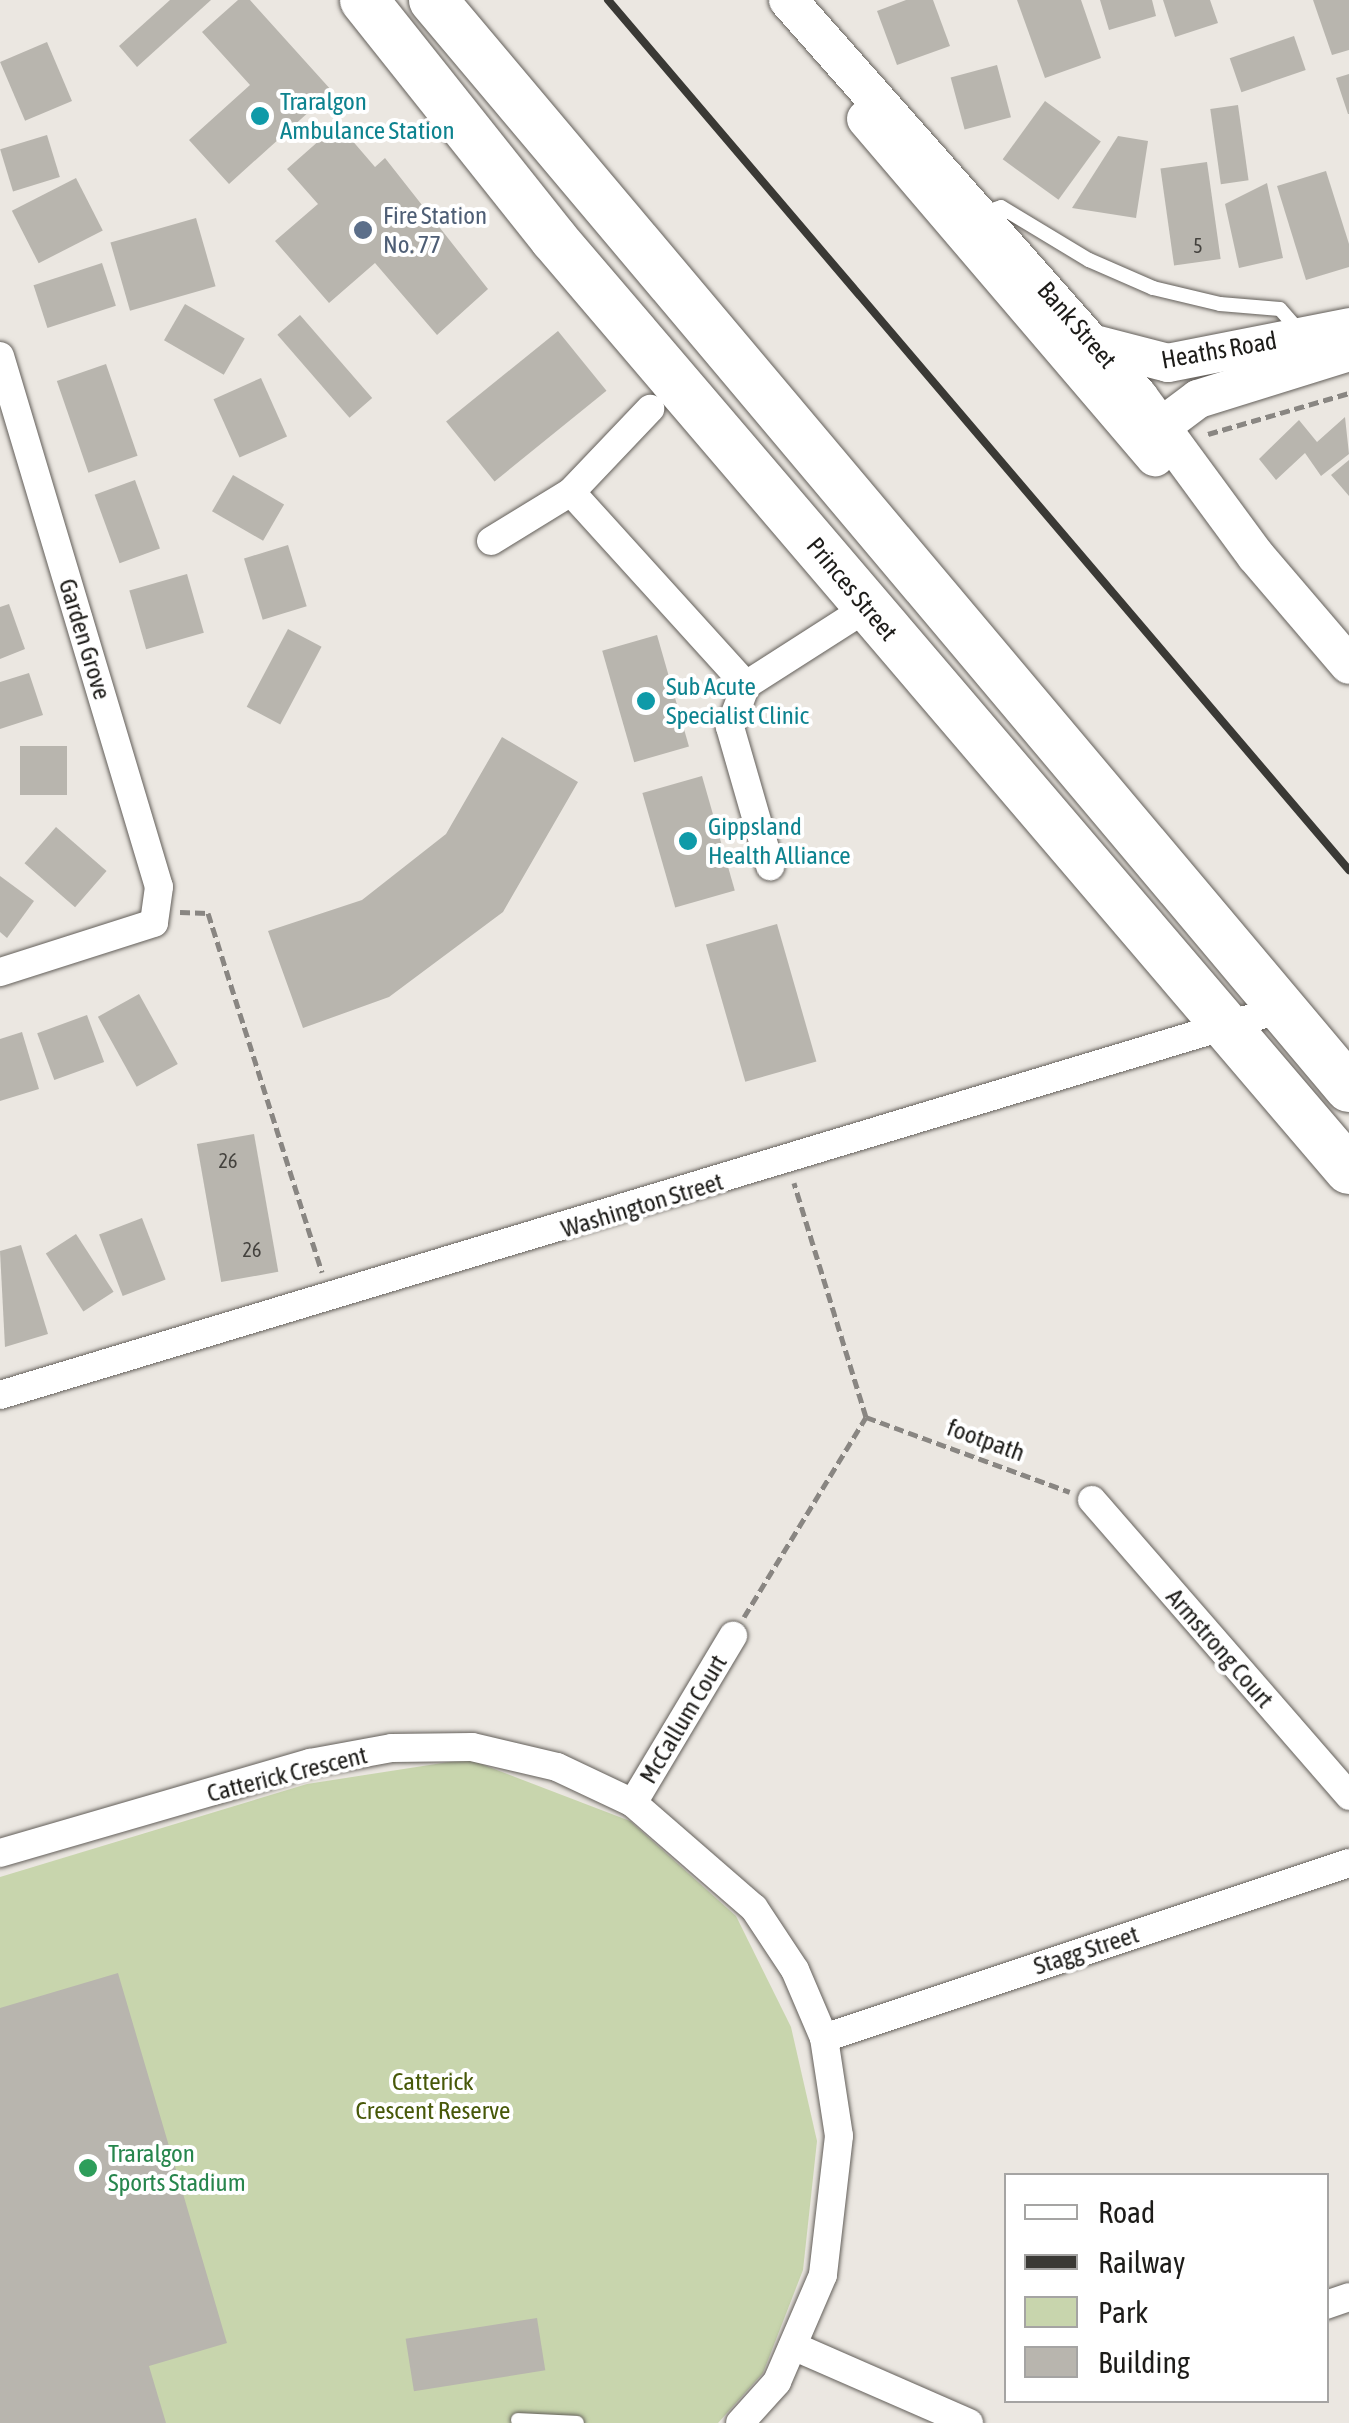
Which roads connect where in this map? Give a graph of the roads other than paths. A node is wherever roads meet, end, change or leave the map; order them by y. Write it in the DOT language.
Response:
graph roads {
  1 [pos="364,0"];
  2 [pos="433,0"];
  3 [pos="784,0"];
  4 [pos="982,213"];
  5 [pos="1349,327"];
  6 [pos="1302,335"];
  7 [pos="1091,342"];
  8 [pos="1349,352"];
  9 [pos="0,356"];
  10 [pos="1168,363"];
  11 [pos="650,409"];
  12 [pos="1157,422"];
  13 [pos="570,492"];
  14 [pos="491,541"];
  15 [pos="868,607"];
  16 [pos="1349,665"];
  17 [pos="746,685"];
  18 [pos="770,866"];
  19 [pos="0,972"];
  20 [pos="1282,1009"];
  21 [pos="1227,1028"];
  22 [pos="1349,1088"];
  23 [pos="1349,1170"];
  24 [pos="0,1394"];
  25 [pos="1092,1500"];
  26 [pos="732,1636"];
  27 [pos="1349,1796"];
  28 [pos="633,1802"];
  29 [pos="0,1854"];
  30 [pos="1349,1862"];
  31 [pos="824,2038"];
  32 [pos="793,2346"];
  33 [pos="518,2420"];
  34 [pos="577,2423"];
  35 [pos="740,2423"];
  36 [pos="968,2423"];
  1 -- 15 [label="highway, Princes Street"];
  2 -- 20 [label="highway"];
  3 -- 4 [label="main road, Bank Street"];
  3 -- 12 [label="main road"];
  4 -- 6 [label="lane"];
  4 -- 7 [label="main road, Bank Street"];
  5 -- 6 [label="main road, Heaths Road"];
  6 -- 10 [label="main road, Heaths Road"];
  7 -- 10 [label="main road, Heaths Road"];
  7 -- 12 [label="main road, Bank Street"];
  8 -- 12 [label="main road, Heaths Road"];
  9 -- 19 [label="street, Garden Grove"];
  10 -- 12 [label="main road"];
  11 -- 13 [label="street"];
  12 -- 16 [label="main road, Bank Street"];
  13 -- 14 [label="street"];
  13 -- 17 [label="street"];
  15 -- 17 [label="street"];
  15 -- 21 [label="highway, Princes Street"];
  17 -- 18 [label="street"];
  20 -- 21 [label="street, Washington Street"];
  20 -- 22 [label="highway"];
  21 -- 23 [label="highway, Princes Street"];
  21 -- 24 [label="street, Washington Street"];
  25 -- 27 [label="street, Armstrong Court"];
  26 -- 28 [label="street, McCallum Court"];
  28 -- 29 [label="street, Catterick Crescent"];
  28 -- 31 [label="street, Catterick Crescent"];
  30 -- 31 [label="street, Stagg Street"];
  31 -- 32 [label="street, Catterick Crescent"];
  32 -- 35 [label="street, Catterick Crescent"];
  32 -- 36 [label="street"];
  33 -- 34 [label="lane"];
}
